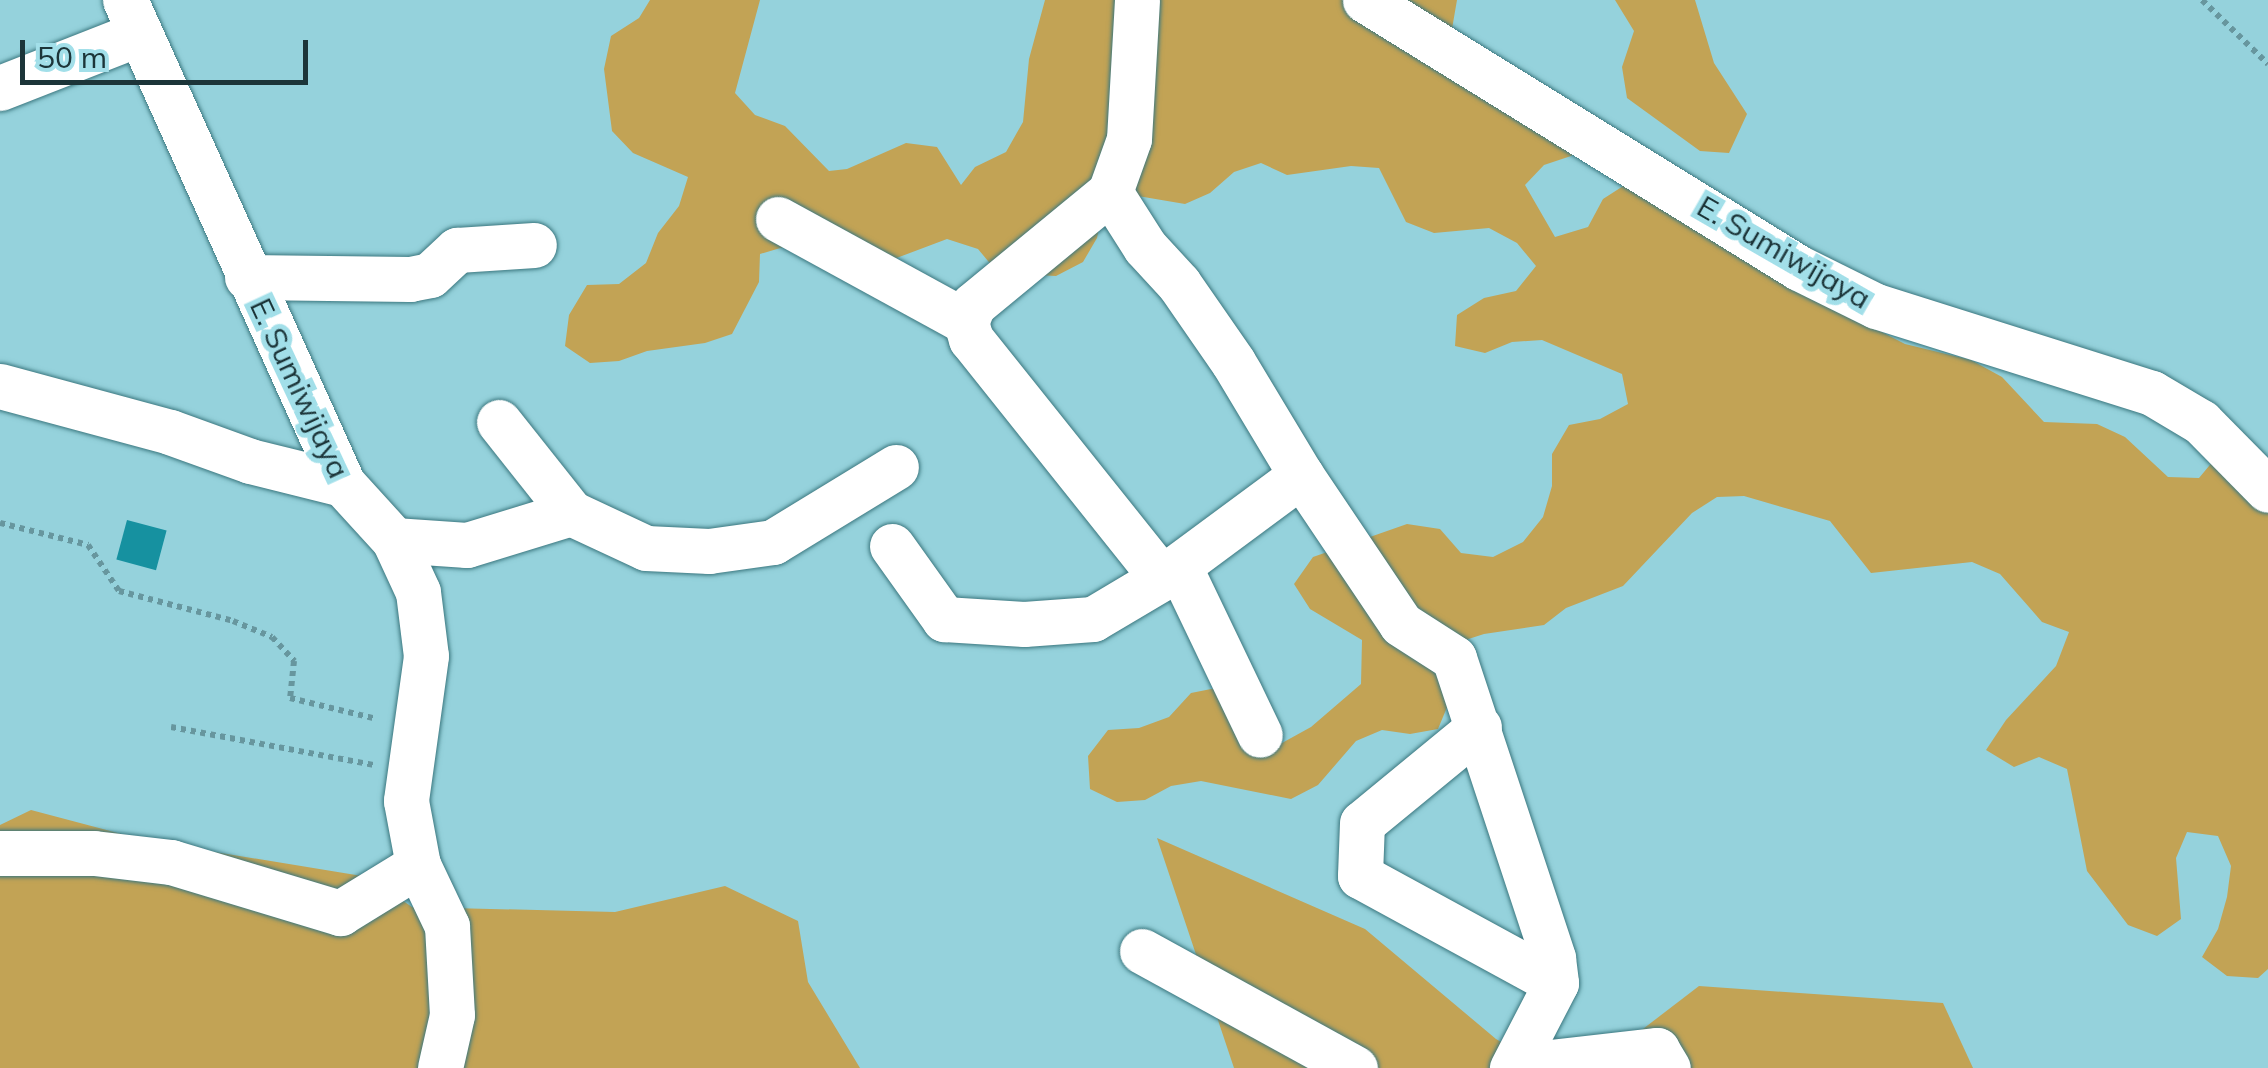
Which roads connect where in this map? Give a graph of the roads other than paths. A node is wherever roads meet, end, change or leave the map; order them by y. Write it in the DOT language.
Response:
graph roads {
  1 [pos="1138,0"];
  2 [pos="1365,0"];
  3 [pos="132,17"];
  4 [pos="0,88"];
  5 [pos="1110,192"];
  6 [pos="778,219"];
  7 [pos="534,244"];
  8 [pos="248,277"];
  9 [pos="966,322"];
  10 [pos="0,386"];
  11 [pos="499,422"];
  12 [pos="896,466"];
  13 [pos="1300,475"];
  14 [pos="343,484"];
  15 [pos="2268,490"];
  16 [pos="571,514"];
  17 [pos="394,540"];
  18 [pos="892,546"];
  19 [pos="1170,572"];
  20 [pos="1479,727"];
  21 [pos="1260,735"];
  22 [pos="0,854"];
  23 [pos="418,865"];
  24 [pos="1142,952"];
  25 [pos="1556,984"];
  26 [pos="1516,1062"];
  27 [pos="442,1067"];
  28 [pos="1354,1068"];
  29 [pos="1668,1068"];
  1 -- 5 [label="street"];
  2 -- 15 [label="street, E. Sumiwijaya"];
  3 -- 4 [label="street"];
  3 -- 8 [label="street, E. Sumiwijaya"];
  5 -- 9 [label="street"];
  5 -- 13 [label="street"];
  6 -- 9 [label="street"];
  7 -- 8 [label="street"];
  8 -- 14 [label="street, E. Sumiwijaya"];
  9 -- 19 [label="street"];
  10 -- 14 [label="street"];
  11 -- 16 [label="street"];
  12 -- 16 [label="street"];
  13 -- 19 [label="street"];
  13 -- 20 [label="street"];
  14 -- 17 [label="street, E. Sumiwijaya"];
  16 -- 17 [label="street"];
  17 -- 23 [label="street, E. Sumiwijaya"];
  18 -- 19 [label="street"];
  19 -- 21 [label="street"];
  20 -- 25 [label="street"];
  20 -- 25 [label="street"];
  22 -- 23 [label="street"];
  23 -- 27 [label="street, E. Sumiwijaya"];
  24 -- 28 [label="street"];
  25 -- 26 [label="street"];
  26 -- 29 [label="street"];
}
